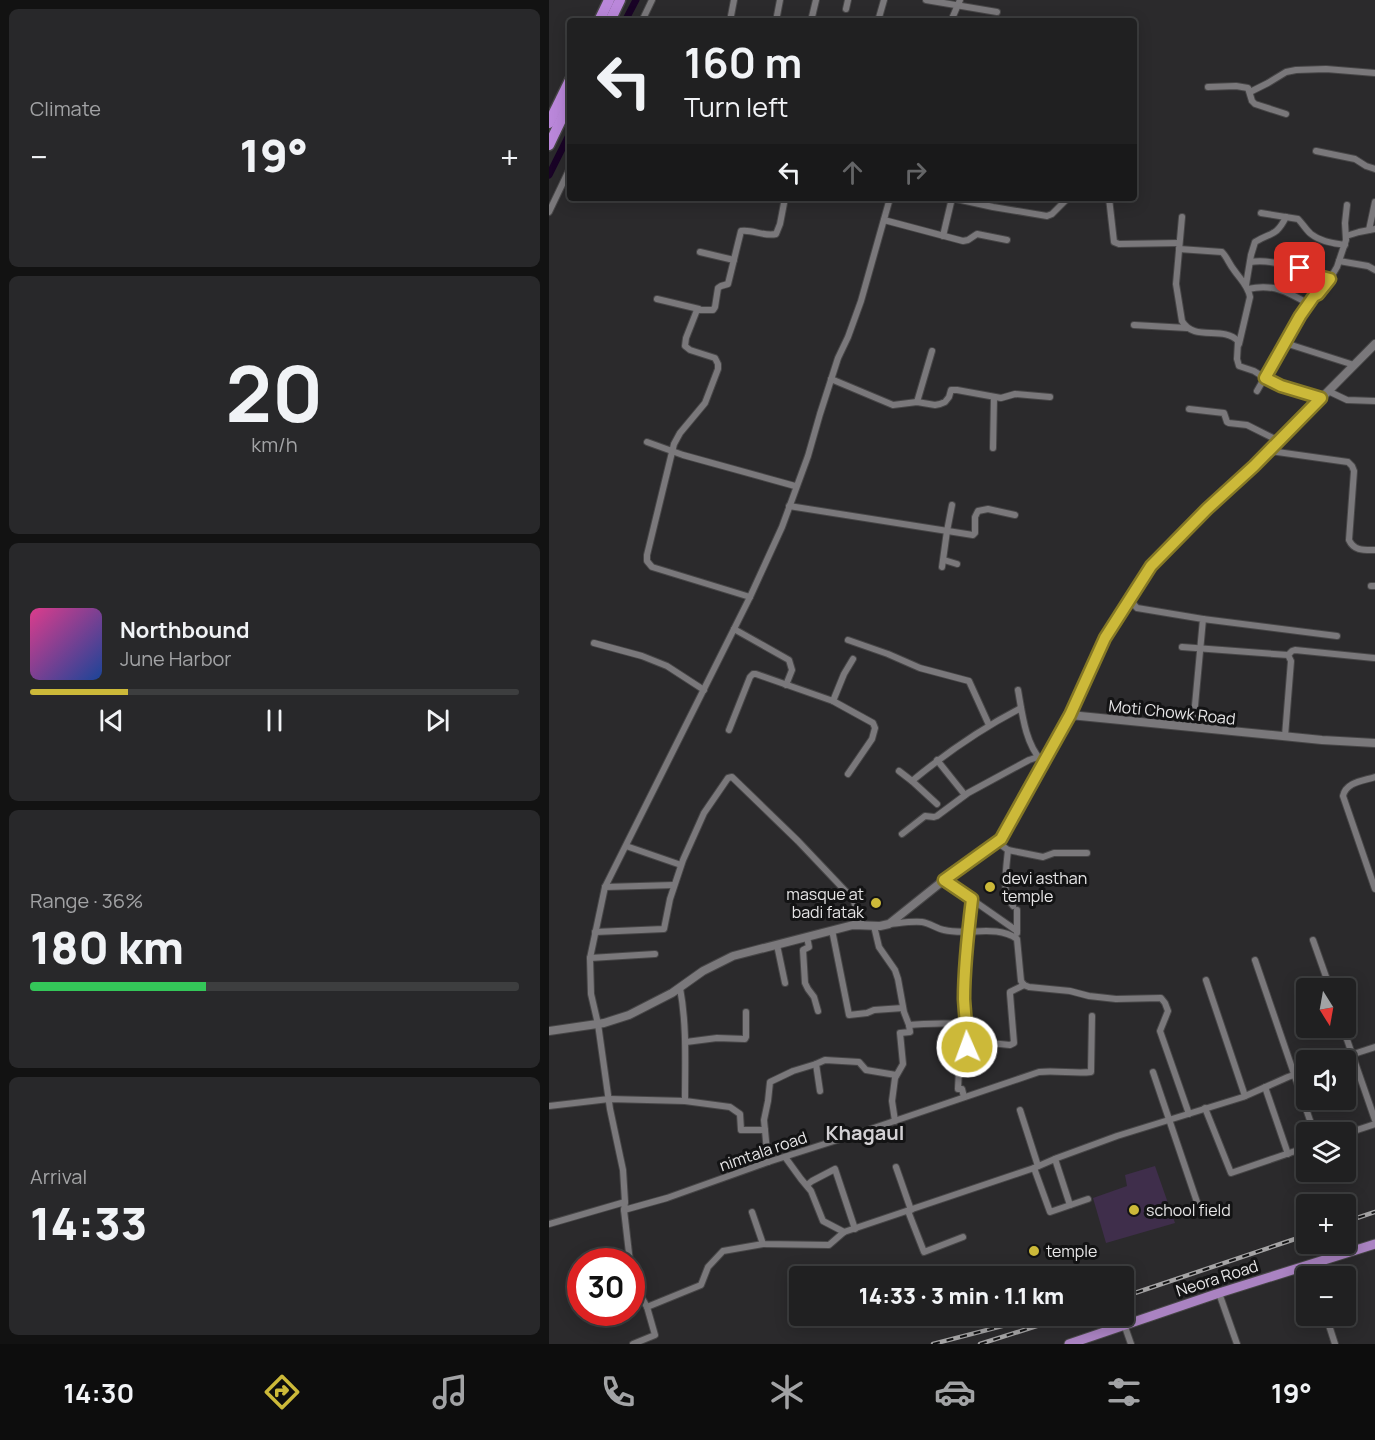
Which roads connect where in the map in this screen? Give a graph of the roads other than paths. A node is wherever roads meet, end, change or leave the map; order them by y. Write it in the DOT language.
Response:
graph roads {
  1 [pos="609,0"];
  2 [pos="620,0"];
  3 [pos="652,0"];
  4 [pos="734,0"];
  5 [pos="780,0"];
  6 [pos="816,0"];
  7 [pos="848,0"];
  8 [pos="884,0"];
  9 [pos="926,0"];
  10 [pos="959,3"];
  11 [pos="846,9"];
  12 [pos="996,12"];
  13 [pos="600,18"];
  14 [pos="611,18"];
  15 [pos="643,18"];
  16 [pos="731,18"];
  17 [pos="776,18"];
  18 [pos="812,18"];
  19 [pos="879,18"];
  20 [pos="952,18"];
  21 [pos="1375,73"];
  22 [pos="567,86"];
  23 [pos="1208,87"];
  24 [pos="1250,92"];
  25 [pos="567,108"];
  26 [pos="1286,114"];
  27 [pos="549,123"];
  28 [pos="549,144"];
  29 [pos="1316,151"];
  30 [pos="1375,169"];
  31 [pos="567,174"];
  32 [pos="784,201"];
  33 [pos="889,201"];
  34 [pos="951,201"];
  35 [pos="966,201"];
  36 [pos="1065,201"];
  37 [pos="1109,201"];
  38 [pos="1375,202"];
  39 [pos="1347,205"];
  40 [pos="549,212"];
  41 [pos="1261,213"];
  42 [pos="1182,217"];
  43 [pos="1286,217"];
  44 [pos="884,220"];
  45 [pos="1372,230"];
  46 [pos="943,236"];
  47 [pos="1347,236"];
  48 [pos="1007,240"];
  49 [pos="1345,245"];
  50 [pos="1179,246"];
  51 [pos="700,252"];
  52 [pos="734,260"];
  53 [pos="1339,261"];
  54 [pos="1250,262"];
  55 [pos="1375,270"];
  56 [pos="1330,279"];
  57 [pos="1247,287"];
  58 [pos="657,299"];
  59 [pos="1309,304"];
  60 [pos="700,309"];
  61 [pos="1134,325"];
  62 [pos="1187,328"];
  63 [pos="1285,343"];
  64 [pos="1239,344"];
  65 [pos="1373,349"];
  66 [pos="932,351"];
  67 [pos="1354,365"];
  68 [pos="1265,378"];
  69 [pos="831,379"];
  70 [pos="1257,391"];
  71 [pos="1328,391"];
  72 [pos="994,397"];
  73 [pos="1050,397"];
  74 [pos="1321,398"];
  75 [pos="1375,401"];
  76 [pos="917,402"];
  77 [pos="1189,409"];
  78 [pos="1279,441"];
  79 [pos="647,442"];
  80 [pos="993,448"];
  81 [pos="672,451"];
  82 [pos="1270,451"];
  83 [pos="795,486"];
  84 [pos="952,504"];
  85 [pos="789,506"];
  86 [pos="1015,515"];
  87 [pos="947,531"];
  88 [pos="1375,550"];
  89 [pos="957,564"];
  90 [pos="750,597"];
  91 [pos="1129,599"];
  92 [pos="1203,619"];
  93 [pos="733,629"];
  94 [pos="1337,636"];
  95 [pos="848,640"];
  96 [pos="594,643"];
  97 [pos="1182,647"];
  98 [pos="1200,648"];
  99 [pos="1288,656"];
  100 [pos="853,658"];
  101 [pos="1374,658"];
  102 [pos="786,684"];
  103 [pos="704,690"];
  104 [pos="1018,690"];
  105 [pos="833,701"];
  106 [pos="1021,708"];
  107 [pos="1070,715"];
  108 [pos="989,725"];
  109 [pos="1193,727"];
  110 [pos="729,730"];
  111 [pos="1285,736"];
  112 [pos="1375,743"];
  113 [pos="937,760"];
  114 [pos="1041,760"];
  115 [pos="899,771"];
  116 [pos="848,774"];
  117 [pos="1375,777"];
  118 [pos="912,782"];
  119 [pos="965,795"];
  120 [pos="937,804"];
  121 [pos="902,834"];
  122 [pos="997,842"];
  123 [pos="626,846"];
  124 [pos="1008,850"];
  125 [pos="1087,853"];
  126 [pos="681,865"];
  127 [pos="944,880"];
  128 [pos="674,885"];
  129 [pos="605,887"];
  130 [pos="1375,890"];
  131 [pos="972,899"];
  132 [pos="889,924"];
  133 [pos="862,925"];
  134 [pos="874,926"];
  135 [pos="832,930"];
  136 [pos="1017,931"];
  137 [pos="595,932"];
  138 [pos="968,933"];
  139 [pos="807,937"];
  140 [pos="1017,939"];
  141 [pos="1313,940"];
  142 [pos="777,945"];
  143 [pos="655,954"];
  144 [pos="590,958"];
  145 [pos="1255,960"];
  146 [pos="1326,978"];
  147 [pos="1206,980"];
  148 [pos="785,983"];
  149 [pos="1024,985"];
  150 [pos="680,988"];
  151 [pos="903,1008"];
  152 [pos="818,1011"];
  153 [pos="746,1012"];
  154 [pos="1092,1016"];
  155 [pos="966,1023"];
  156 [pos="598,1024"];
  157 [pos="909,1025"];
  158 [pos="549,1031"];
  159 [pos="686,1042"];
  160 [pos="967,1047"];
  161 [pos="1375,1047"];
  162 [pos="1356,1054"];
  163 [pos="816,1064"];
  164 [pos="1356,1067"];
  165 [pos="1153,1072"];
  166 [pos="896,1075"];
  167 [pos="1295,1075"];
  168 [pos="1265,1087"];
  169 [pos="820,1091"];
  170 [pos="1245,1096"];
  171 [pos="964,1097"];
  172 [pos="609,1099"];
  173 [pos="685,1101"];
  174 [pos="549,1106"];
  175 [pos="1206,1108"];
  176 [pos="1020,1110"];
  177 [pos="1189,1114"];
  178 [pos="1169,1120"];
  179 [pos="895,1121"];
  180 [pos="1311,1122"];
  181 [pos="1375,1122"];
  182 [pos="765,1130"];
  183 [pos="1356,1130"];
  184 [pos="1296,1151"];
  185 [pos="1288,1154"];
  186 [pos="785,1157"];
  187 [pos="1055,1159"];
  188 [pos="768,1162"];
  189 [pos="896,1167"];
  190 [pos="1036,1167"];
  191 [pos="807,1185"];
  192 [pos="1088,1199"];
  193 [pos="625,1202"];
  194 [pos="1197,1202"];
  195 [pos="1070,1205"];
  196 [pos="624,1210"];
  197 [pos="909,1210"];
  198 [pos="752,1212"];
  199 [pos="549,1224"];
  200 [pos="855,1229"];
  201 [pos="844,1232"];
  202 [pos="963,1237"];
  203 [pos="763,1244"];
  204 [pos="1375,1244"];
  205 [pos="628,1248"];
  206 [pos="1309,1265"];
  207 [pos="1219,1293"];
  208 [pos="645,1303"];
  209 [pos="647,1307"];
  210 [pos="1134,1321"];
  211 [pos="1118,1326"];
  212 [pos="1125,1326"];
  213 [pos="1329,1326"];
  214 [pos="633,1344"];
  215 [pos="1069,1344"];
  216 [pos="1131,1344"];
  217 [pos="1237,1344"];
  218 [pos="1335,1344"];
  1 -- 13 [label="highway"];
  2 -- 14 [label="highway"];
  3 -- 15 [label="street"];
  4 -- 16 [label="street"];
  5 -- 17 [label="street"];
  6 -- 18 [label="street"];
  7 -- 11 [label="street"];
  8 -- 19 [label="street"];
  9 -- 10 [label="street"];
  10 -- 12 [label="street"];
  10 -- 20 [label="street"];
  21 -- 24 [label="street"];
  22 -- 27 [label="highway"];
  23 -- 24 [label="street"];
  24 -- 26 [label="street"];
  25 -- 28 [label="highway"];
  29 -- 30 [label="street"];
  31 -- 40 [label="street"];
  32 -- 52 [label="street"];
  33 -- 44 [label="street"];
  34 -- 46 [label="street"];
  35 -- 36 [label="street"];
  37 -- 50 [label="street"];
  38 -- 45 [label="street"];
  39 -- 47 [label="street"];
  41 -- 43 [label="street"];
  42 -- 50 [label="street"];
  43 -- 49 [label="street"];
  43 -- 54 [label="street"];
  44 -- 46 [label="street"];
  44 -- 69 [label="street"];
  45 -- 47 [label="street"];
  46 -- 48 [label="street"];
  47 -- 49 [label="street"];
  49 -- 53 [label="street"];
  50 -- 57 [label="street"];
  50 -- 62 [label="street"];
  51 -- 52 [label="street"];
  52 -- 60 [label="street"];
  53 -- 55 [label="street"];
  53 -- 56 [label="street"];
  54 -- 56 [label="street"];
  54 -- 57 [label="street"];
  56 -- 59 [label="street"];
  57 -- 59 [label="street"];
  57 -- 64 [label="street"];
  58 -- 60 [label="street"];
  59 -- 63 [label="street"];
  60 -- 81 [label="street"];
  61 -- 62 [label="street"];
  62 -- 64 [label="street"];
  63 -- 67 [label="street"];
  63 -- 68 [label="street"];
  64 -- 68 [label="street"];
  65 -- 67 [label="street"];
  66 -- 76 [label="street"];
  67 -- 71 [label="street"];
  68 -- 70 [label="street"];
  68 -- 74 [label="street"];
  69 -- 76 [label="street"];
  69 -- 83 [label="street"];
  71 -- 74 [label="street"];
  71 -- 75 [label="street"];
  72 -- 73 [label="street"];
  72 -- 76 [label="street"];
  72 -- 80 [label="street"];
  74 -- 78 [label="street"];
  77 -- 78 [label="street"];
  78 -- 82 [label="street"];
  79 -- 81 [label="street"];
  81 -- 83 [label="street"];
  81 -- 90 [label="street"];
  82 -- 88 [label="street"];
  82 -- 91 [label="street"];
  83 -- 85 [label="street"];
  84 -- 87 [label="street"];
  85 -- 87 [label="street"];
  85 -- 90 [label="street"];
  86 -- 87 [label="street"];
  87 -- 89 [label="street"];
  90 -- 93 [label="street"];
  91 -- 92 [label="street"];
  91 -- 107 [label="street"];
  92 -- 94 [label="street"];
  92 -- 98 [label="street"];
  93 -- 102 [label="street"];
  93 -- 103 [label="street"];
  95 -- 108 [label="street"];
  96 -- 103 [label="street"];
  97 -- 98 [label="street"];
  98 -- 99 [label="street"];
  98 -- 109 [label="street"];
  99 -- 101 [label="street"];
  99 -- 111 [label="street"];
  100 -- 105 [label="street"];
  102 -- 105 [label="street"];
  102 -- 110 [label="street"];
  103 -- 123 [label="street"];
  104 -- 106 [label="street"];
  105 -- 116 [label="street"];
  106 -- 108 [label="street"];
  106 -- 114 [label="street"];
  107 -- 109 [label="street, Moti Chowk Road"];
  107 -- 114 [label="street"];
  108 -- 113 [label="street"];
  109 -- 111 [label="street, Moti Chowk Road"];
  111 -- 112 [label="street, Moti Chowk Road"];
  113 -- 118 [label="street"];
  113 -- 119 [label="street"];
  114 -- 119 [label="street"];
  114 -- 122 [label="street"];
  115 -- 118 [label="street"];
  117 -- 130 [label="street"];
  118 -- 120 [label="street"];
  119 -- 121 [label="street"];
  122 -- 124 [label="street"];
  122 -- 127 [label="street"];
  123 -- 126 [label="street"];
  123 -- 129 [label="street"];
  124 -- 125 [label="street"];
  124 -- 136 [label="street"];
  126 -- 128 [label="street"];
  126 -- 133 [label="street"];
  127 -- 131 [label="street"];
  127 -- 132 [label="street"];
  128 -- 129 [label="street"];
  128 -- 137 [label="street"];
  129 -- 137 [label="street"];
  131 -- 136 [label="street"];
  131 -- 138 [label="street"];
  132 -- 134 [label="street"];
  132 -- 138 [label="street"];
  133 -- 134 [label="street"];
  133 -- 135 [label="street"];
  134 -- 151 [label="street"];
  135 -- 139 [label="street"];
  135 -- 151 [label="street"];
  136 -- 140 [label="street"];
  137 -- 144 [label="street"];
  138 -- 140 [label="street"];
  138 -- 155 [label="street"];
  139 -- 142 [label="street"];
  139 -- 152 [label="street"];
  140 -- 149 [label="street"];
  141 -- 146 [label="street"];
  142 -- 148 [label="street"];
  142 -- 150 [label="street"];
  143 -- 144 [label="street"];
  144 -- 156 [label="street"];
  145 -- 167 [label="street"];
  147 -- 170 [label="street"];
  149 -- 160 [label="street"];
  149 -- 177 [label="street"];
  150 -- 156 [label="street"];
  150 -- 159 [label="street"];
  151 -- 157 [label="street"];
  153 -- 159 [label="street"];
  154 -- 171 [label="street, nimtala road"];
  155 -- 157 [label="street"];
  155 -- 160 [label="street"];
  156 -- 158 [label="street"];
  156 -- 172 [label="street"];
  157 -- 166 [label="street"];
  159 -- 173 [label="street"];
  160 -- 171 [label="street"];
  161 -- 162 [label="street"];
  163 -- 166 [label="street"];
  163 -- 169 [label="street"];
  163 -- 182 [label="street"];
  164 -- 181 [label="street"];
  165 -- 178 [label="street"];
  166 -- 179 [label="street"];
  167 -- 168 [label="street"];
  167 -- 180 [label="street"];
  168 -- 170 [label="street"];
  168 -- 185 [label="street"];
  170 -- 175 [label="street"];
  171 -- 179 [label="street, nimtala road"];
  172 -- 173 [label="street"];
  172 -- 174 [label="street"];
  172 -- 193 [label="street"];
  173 -- 182 [label="street"];
  175 -- 177 [label="street"];
  175 -- 185 [label="street"];
  176 -- 190 [label="street"];
  177 -- 178 [label="street"];
  178 -- 187 [label="street"];
  178 -- 194 [label="street"];
  179 -- 186 [label="street, nimtala road"];
  181 -- 183 [label="street"];
  182 -- 188 [label="street"];
  184 -- 185 [label="street"];
  186 -- 188 [label="street, nimtala road"];
  186 -- 191 [label="street"];
  187 -- 190 [label="street"];
  187 -- 195 [label="street"];
  188 -- 196 [label="street, nimtala road"];
  189 -- 197 [label="street"];
  190 -- 195 [label="street"];
  190 -- 197 [label="street"];
  191 -- 200 [label="street"];
  191 -- 201 [label="street"];
  192 -- 195 [label="street"];
  193 -- 196 [label="street"];
  193 -- 199 [label="street"];
  196 -- 205 [label="street"];
  197 -- 200 [label="street"];
  197 -- 202 [label="street"];
  198 -- 203 [label="street"];
  200 -- 201 [label="street"];
  201 -- 203 [label="street"];
  203 -- 209 [label="street"];
  204 -- 206 [label="main road, Neora Road"];
  206 -- 207 [label="main road, Neora Road"];
  207 -- 210 [label="main road, Neora Road"];
  207 -- 217 [label="street"];
  208 -- 209 [label="street"];
  209 -- 214 [label="street"];
  211 -- 215 [label="main road, Neora Road"];
  212 -- 216 [label="street"];
  213 -- 218 [label="street"];
}
